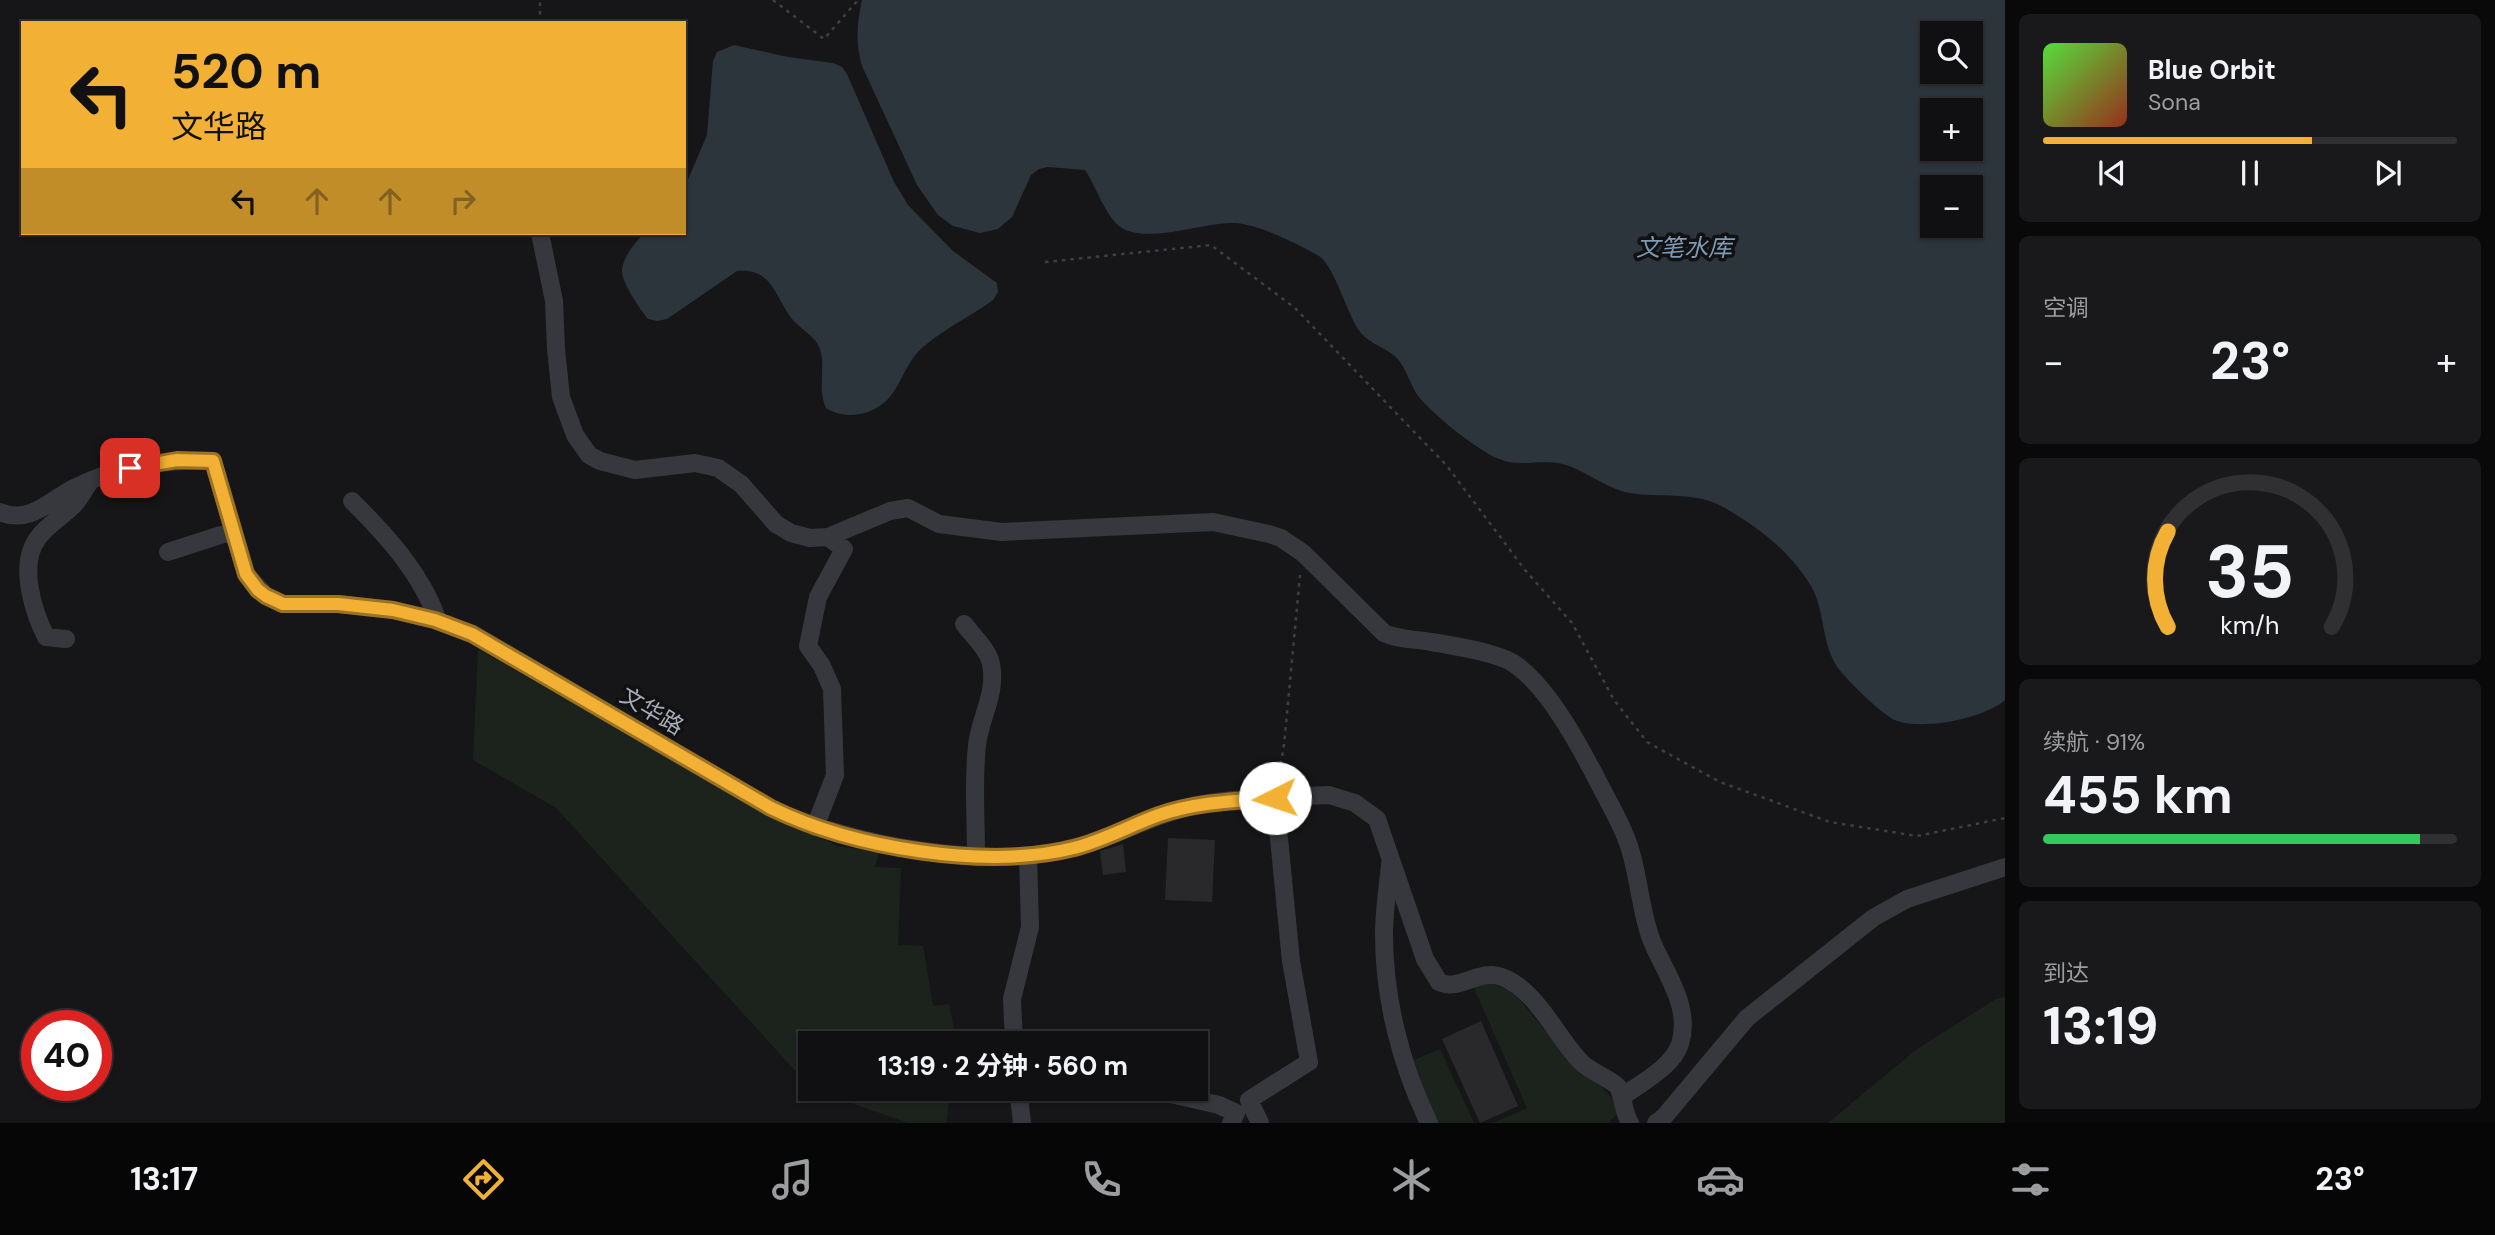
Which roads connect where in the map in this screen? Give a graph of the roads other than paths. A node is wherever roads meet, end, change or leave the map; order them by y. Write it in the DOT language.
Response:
graph roads {
  1 [pos="540,235"];
  2 [pos="90,481"];
  3 [pos="352,501"];
  4 [pos="0,512"];
  5 [pos="233,531"];
  6 [pos="828,537"];
  7 [pos="168,552"];
  8 [pos="438,621"];
  9 [pos="964,624"];
  10 [pos="66,639"];
  11 [pos="1275,798"];
  12 [pos="815,827"];
  13 [pos="976,855"];
  14 [pos="1028,855"];
  15 [pos="1390,858"];
  16 [pos="2005,867"];
  17 [pos="1014,1031"];
  18 [pos="1622,1097"];
  19 [pos="1019,1101"];
  20 [pos="1201,1101"];
  21 [pos="1022,1123"];
  22 [pos="1231,1123"];
  23 [pos="1260,1123"];
  24 [pos="1429,1123"];
  25 [pos="1630,1123"];
  26 [pos="1656,1123"];
  1 -- 6 [label="street"];
  2 -- 4 [label="street, 文华路"];
  2 -- 5 [label="street, 文华路"];
  2 -- 10 [label="street"];
  3 -- 8 [label="street"];
  5 -- 7 [label="street"];
  5 -- 8 [label="street, 文华路"];
  6 -- 12 [label="street"];
  6 -- 18 [label="street"];
  8 -- 12 [label="street, 文华路"];
  9 -- 13 [label="street"];
  11 -- 14 [label="street, 文华路"];
  11 -- 15 [label="street, 文华路"];
  11 -- 23 [label="street"];
  12 -- 13 [label="street, 文华路"];
  13 -- 14 [label="street, 文华路"];
  14 -- 17 [label="street"];
  15 -- 18 [label="street"];
  15 -- 24 [label="street"];
  16 -- 26 [label="street"];
  18 -- 25 [label="street"];
  19 -- 21 [label="street"];
  20 -- 22 [label="street"];
}
